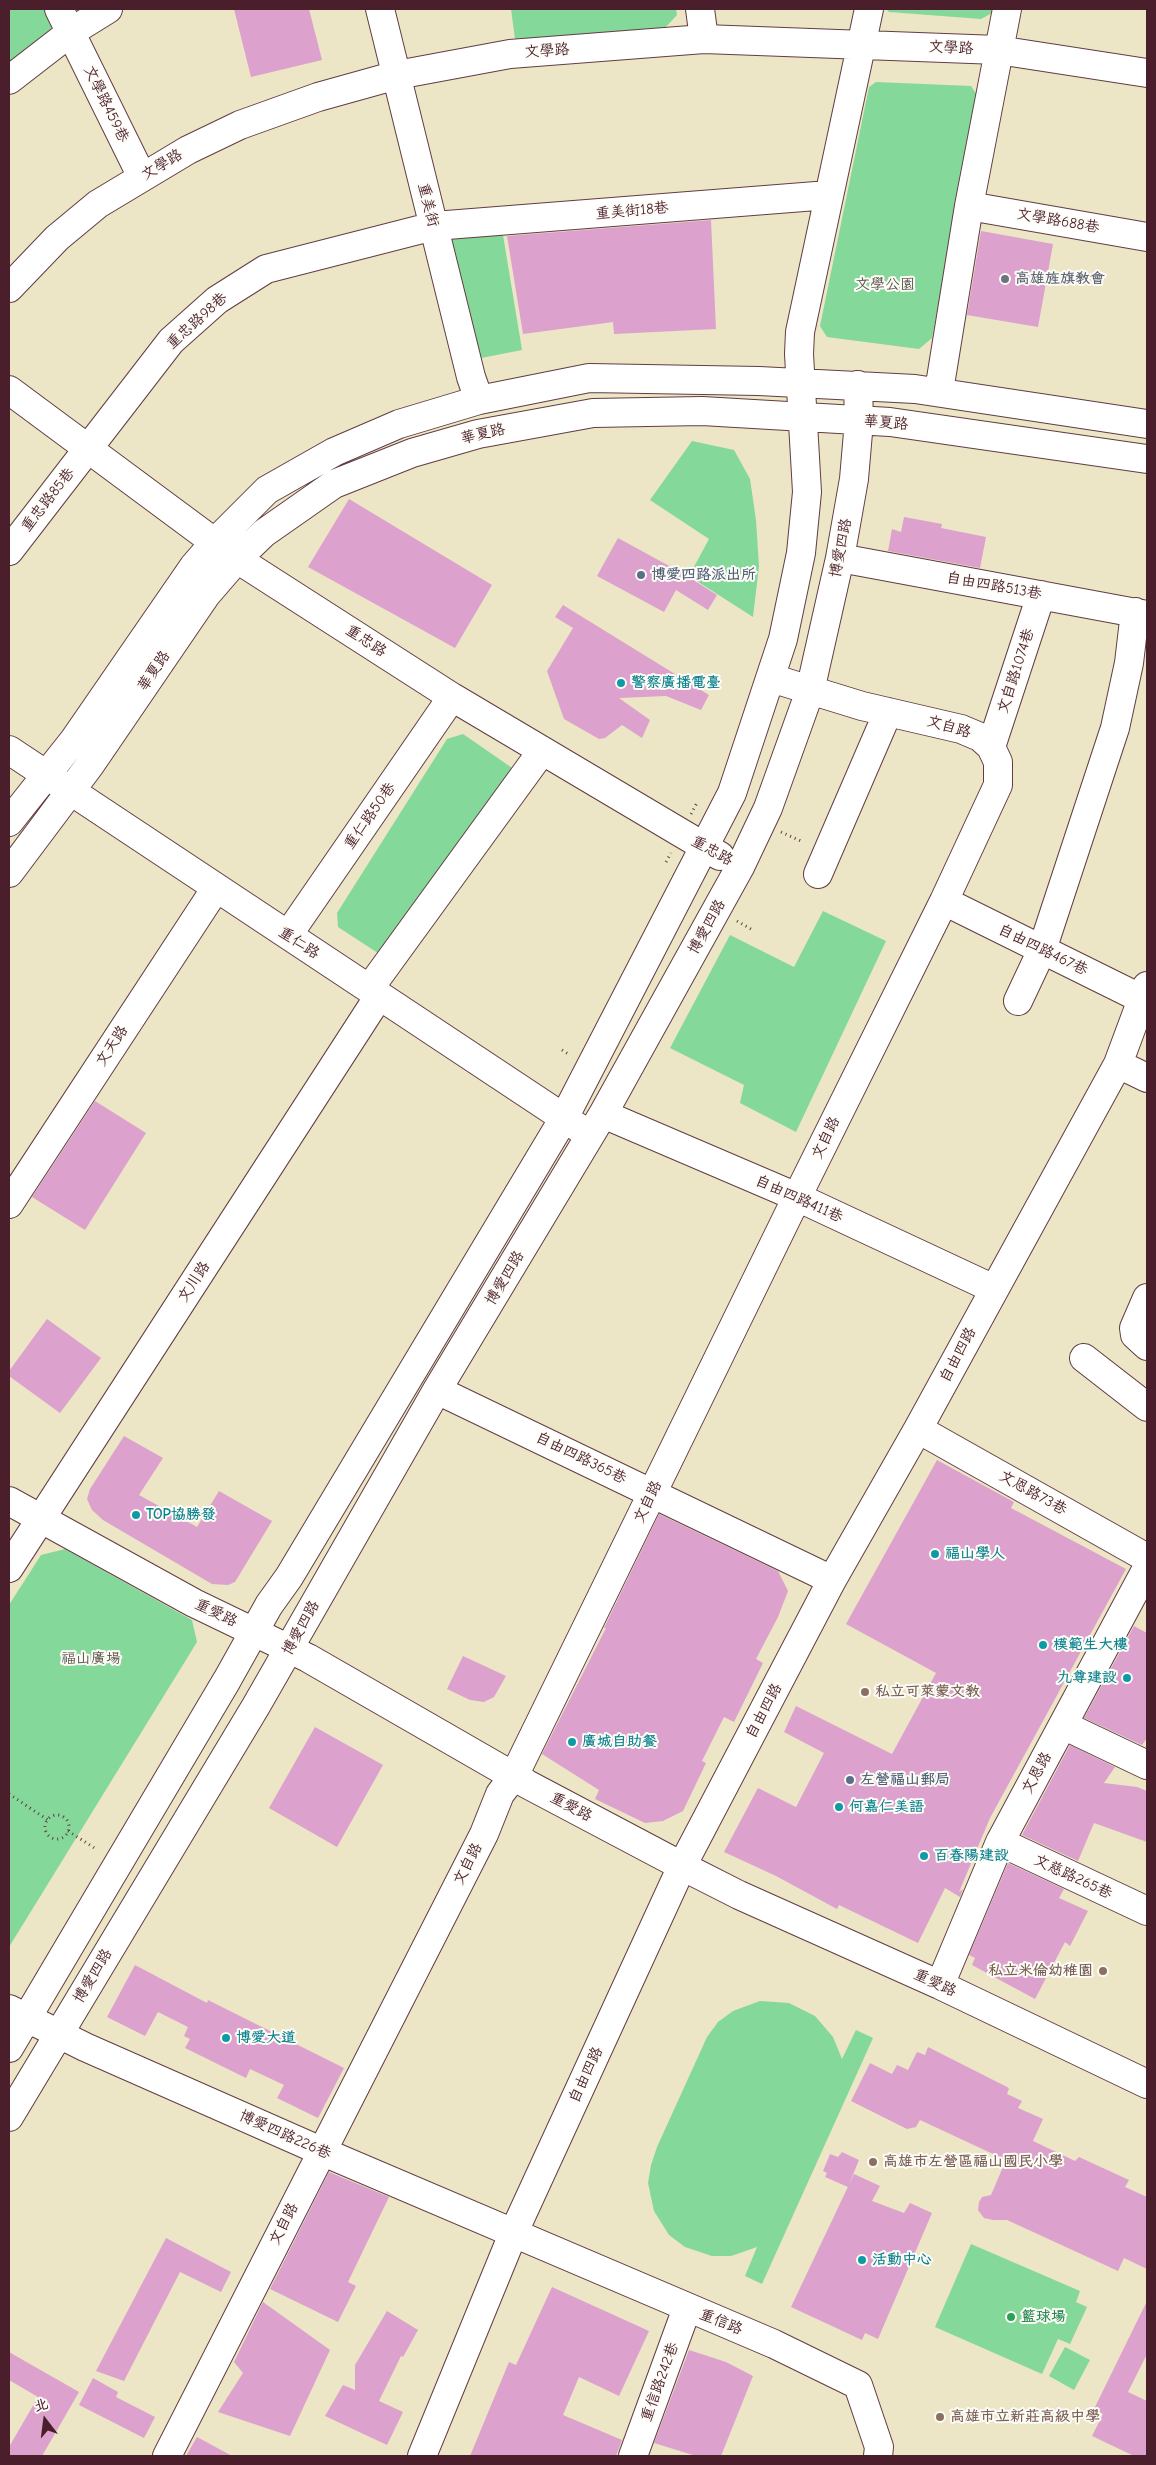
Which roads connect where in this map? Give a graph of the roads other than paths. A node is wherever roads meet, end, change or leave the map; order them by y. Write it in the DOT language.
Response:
graph roads {
  1 [pos="108,9"];
  2 [pos="380,9"];
  3 [pos="700,9"];
  4 [pos="869,9"];
  5 [pos="1007,9"];
  6 [pos="65,20"];
  7 [pos="704,38"];
  8 [pos="861,43"];
  9 [pos="998,50"];
  10 [pos="1147,73"];
  11 [pos="397,75"];
  12 [pos="9,80"];
  13 [pos="142,177"];
  14 [pos="829,195"];
  15 [pos="969,206"];
  16 [pos="434,226"];
  17 [pos="1147,237"];
  18 [pos="9,288"];
  19 [pos="801,382"];
  20 [pos="858,385"];
  21 [pos="9,390"];
  22 [pos="939,392"];
  23 [pos="479,400"];
  24 [pos="804,416"];
  25 [pos="859,421"];
  26 [pos="1147,424"];
  27 [pos="87,450"];
  28 [pos="1147,459"];
  29 [pos="214,543"];
  30 [pos="9,551"];
  31 [pos="840,558"];
  32 [pos="237,559"];
  33 [pos="1041,594"];
  34 [pos="1141,613"];
  35 [pos="771,678"];
  36 [pos="810,690"];
  37 [pos="452,697"];
  38 [pos="888,712"];
  39 [pos="991,747"];
  40 [pos="9,750"];
  41 [pos="542,750"];
  42 [pos="47,775"];
  43 [pos="70,791"];
  44 [pos="9,822"];
  45 [pos="705,847"];
  46 [pos="740,867"];
  47 [pos="9,873"];
  48 [pos="818,874"];
  49 [pos="216,888"];
  50 [pos="944,901"];
  51 [pos="288,935"];
  52 [pos="1042,950"];
  53 [pos="374,992"];
  54 [pos="1145,993"];
  55 [pos="1018,1001"];
  56 [pos="1118,1064"];
  57 [pos="1147,1078"];
  58 [pos="564,1118"];
  59 [pos="597,1125"];
  60 [pos="797,1197"];
  61 [pos="9,1204"];
  62 [pos="994,1289"];
  63 [pos="1147,1298"];
  64 [pos="1147,1346"];
  65 [pos="1084,1358"];
  66 [pos="438,1390"];
  67 [pos="1147,1407"];
  68 [pos="918,1429"];
  69 [pos="652,1492"];
  70 [pos="9,1501"];
  71 [pos="41,1518"];
  72 [pos="1147,1558"];
  73 [pos="9,1568"];
  74 [pos="832,1580"];
  75 [pos="1145,1580"];
  76 [pos="254,1632"];
  77 [pos="289,1649"];
  78 [pos="1063,1725"];
  79 [pos="1147,1765"];
  80 [pos="514,1776"];
  81 [pos="1000,1842"];
  82 [pos="682,1866"];
  83 [pos="1147,1911"];
  84 [pos="940,1985"];
  85 [pos="17,2014"];
  86 [pos="59,2034"];
  87 [pos="9,2048"];
  88 [pos="1147,2084"];
  89 [pos="9,2117"];
  90 [pos="321,2151"];
  91 [pos="513,2234"];
  92 [pos="687,2308"];
  93 [pos="167,2456"];
  94 [pos="422,2456"];
  95 [pos="633,2456"];
  96 [pos="878,2456"];
  1 -- 6 [label="street"];
  2 -- 11 [label="street, 重美街"];
  3 -- 7 [label="street"];
  4 -- 8 [label="street"];
  5 -- 9 [label="street"];
  6 -- 12 [label="street"];
  6 -- 13 [label="street, 文學路459巷"];
  7 -- 8 [label="street, 文學路"];
  7 -- 11 [label="street, 文學路"];
  8 -- 9 [label="street, 文學路"];
  8 -- 14 [label="street"];
  9 -- 10 [label="street, 文學路"];
  9 -- 15 [label="street"];
  11 -- 13 [label="street, 文學路"];
  11 -- 16 [label="street, 重美街"];
  13 -- 18 [label="street, 文學路"];
  14 -- 16 [label="street, 重美街18巷"];
  14 -- 19 [label="street"];
  15 -- 17 [label="street, 文學路688巷"];
  15 -- 22 [label="street"];
  16 -- 23 [label="street, 重美街"];
  16 -- 27 [label="street, 重忠路98巷"];
  19 -- 20 [label="street, 華夏路"];
  19 -- 23 [label="street, 華夏路"];
  19 -- 24 [label="street"];
  20 -- 22 [label="street, 華夏路"];
  20 -- 25 [label="street, 博愛四路"];
  21 -- 27 [label="street, 重忠路"];
  22 -- 26 [label="street, 華夏路"];
  23 -- 29 [label="street, 華夏路"];
  24 -- 25 [label="street, 華夏路"];
  24 -- 32 [label="street, 華夏路"];
  24 -- 35 [label="street"];
  25 -- 28 [label="street, 華夏路"];
  25 -- 31 [label="street, 博愛四路"];
  27 -- 29 [label="street, 重忠路"];
  27 -- 30 [label="street, 重忠路85巷"];
  29 -- 32 [label="street, 重忠路"];
  29 -- 42 [label="street, 華夏路"];
  31 -- 33 [label="street, 自由四路513巷"];
  31 -- 36 [label="street, 博愛四路"];
  32 -- 37 [label="street, 重忠路"];
  32 -- 43 [label="street, 華夏路"];
  33 -- 34 [label="street, 自由四路513巷"];
  33 -- 39 [label="street, 文自路1074巷"];
  34 -- 52 [label="street"];
  35 -- 36 [label="street, 文自路"];
  35 -- 45 [label="street"];
  36 -- 38 [label="street, 文自路"];
  36 -- 46 [label="street, 博愛四路"];
  37 -- 41 [label="street, 重忠路"];
  37 -- 51 [label="street, 重仁路50巷"];
  38 -- 39 [label="street, 文自路"];
  38 -- 48 [label="street"];
  39 -- 50 [label="street, 文自路"];
  40 -- 42 [label="street, 重仁路"];
  41 -- 45 [label="street, 重忠路"];
  41 -- 53 [label="street, 文川路"];
  42 -- 43 [label="street, 重仁路"];
  42 -- 44 [label="street, 華夏路"];
  43 -- 47 [label="street, 華夏路"];
  43 -- 49 [label="street, 重仁路"];
  45 -- 46 [label="street, 重忠路"];
  45 -- 58 [label="street"];
  46 -- 59 [label="street, 博愛四路"];
  49 -- 51 [label="street, 重仁路"];
  49 -- 61 [label="street, 文天路"];
  50 -- 52 [label="street, 自由四路467巷"];
  50 -- 60 [label="street, 文自路"];
  51 -- 53 [label="street, 重仁路"];
  52 -- 54 [label="street, 自由四路467巷"];
  52 -- 55 [label="street"];
  53 -- 58 [label="street, 重仁路"];
  53 -- 71 [label="street, 文川路"];
  54 -- 56 [label="street, 自由四路"];
  56 -- 57 [label="street"];
  56 -- 62 [label="street, 自由四路"];
  58 -- 59 [label="street, 重仁路"];
  58 -- 76 [label="street"];
  59 -- 60 [label="street, 自由四路411巷"];
  59 -- 66 [label="street, 博愛四路"];
  60 -- 62 [label="street, 自由四路411巷"];
  60 -- 69 [label="street, 文自路"];
  62 -- 68 [label="street, 自由四路"];
  63 -- 64 [label="street"];
  65 -- 67 [label="street"];
  66 -- 69 [label="street, 自由四路365巷"];
  66 -- 77 [label="street, 博愛四路"];
  68 -- 72 [label="street, 文恩路73巷"];
  68 -- 74 [label="street, 自由四路"];
  69 -- 74 [label="street, 自由四路365巷"];
  69 -- 80 [label="street, 文自路"];
  70 -- 71 [label="street, 重愛路"];
  71 -- 73 [label="street, 文川路"];
  71 -- 76 [label="street, 重愛路"];
  74 -- 82 [label="street, 自由四路"];
  75 -- 78 [label="street, 文恩路"];
  76 -- 77 [label="street, 重愛路"];
  76 -- 85 [label="street"];
  77 -- 80 [label="street, 重愛路"];
  77 -- 86 [label="street, 博愛四路"];
  78 -- 79 [label="street"];
  78 -- 81 [label="street, 文恩路"];
  80 -- 82 [label="street, 重愛路"];
  80 -- 90 [label="street, 文自路"];
  81 -- 83 [label="street, 文慈路265巷"];
  81 -- 84 [label="street, 文恩路"];
  82 -- 84 [label="street, 重愛路"];
  82 -- 91 [label="street, 自由四路"];
  84 -- 88 [label="street, 重愛路"];
  85 -- 86 [label="street, 博愛四路226巷"];
  85 -- 87 [label="street"];
  86 -- 89 [label="street, 博愛四路"];
  86 -- 90 [label="street, 博愛四路226巷"];
  90 -- 91 [label="street, 博愛四路226巷"];
  90 -- 93 [label="street, 文自路"];
  91 -- 92 [label="street, 重信路"];
  91 -- 94 [label="street, 自由四路"];
  92 -- 95 [label="street, 重信路242巷"];
  92 -- 96 [label="street, 重信路"];
}
